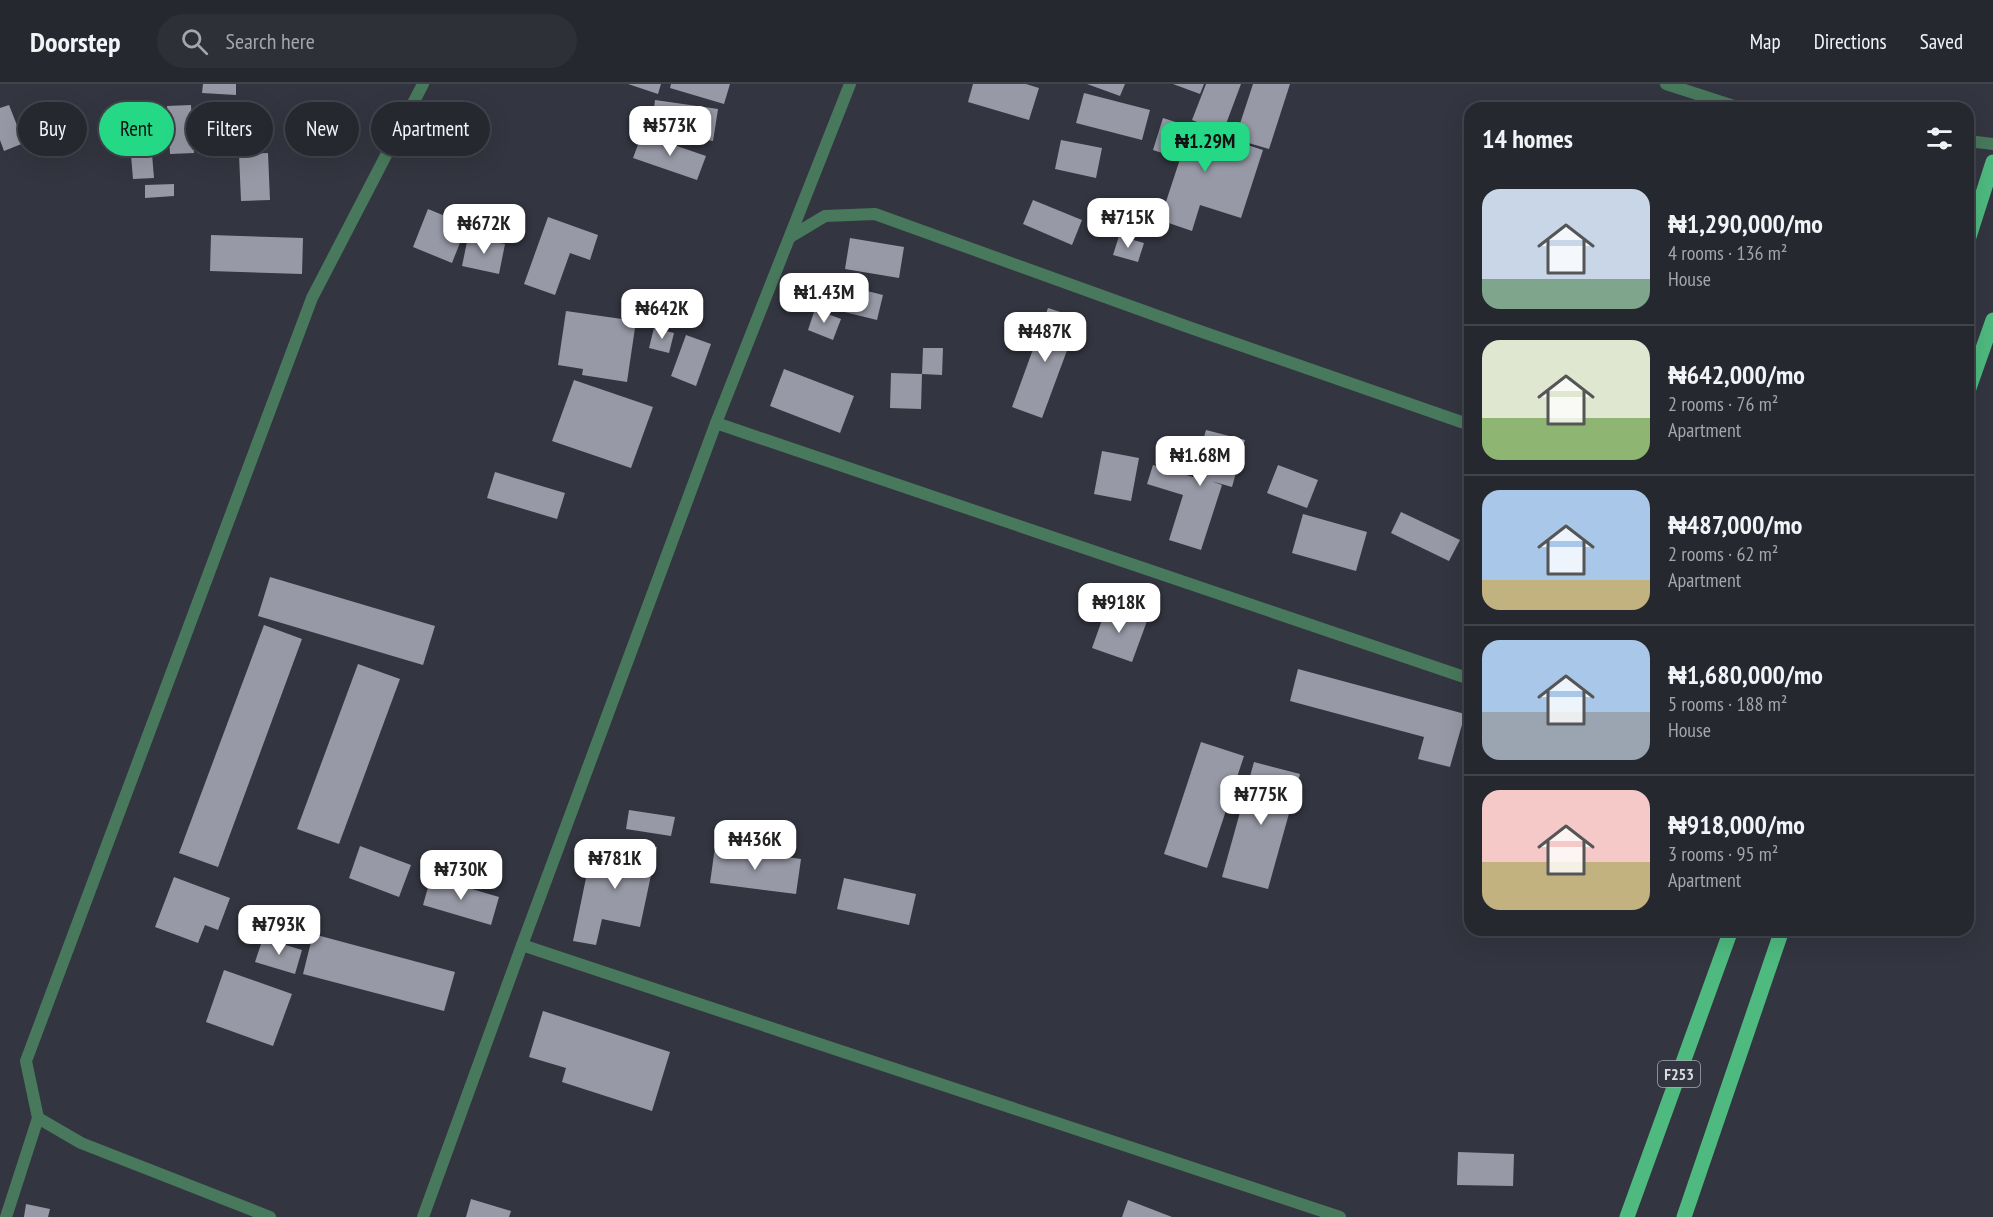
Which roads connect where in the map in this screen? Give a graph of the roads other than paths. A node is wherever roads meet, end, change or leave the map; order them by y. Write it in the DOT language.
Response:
graph roads {
  1 [pos="423,84"];
  2 [pos="850,84"];
  3 [pos="1666,84"];
  4 [pos="1722,102"];
  5 [pos="1974,142"];
  6 [pos="1993,144"];
  7 [pos="1993,162"];
  8 [pos="1974,221"];
  9 [pos="790,237"];
  10 [pos="1993,320"];
  11 [pos="1974,374"];
  12 [pos="716,423"];
  13 [pos="1464,423"];
  14 [pos="1464,677"];
  15 [pos="1729,936"];
  16 [pos="1780,936"];
  17 [pos="522,945"];
  18 [pos="38,1118"];
  19 [pos="6,1217"];
  20 [pos="270,1217"];
  21 [pos="423,1217"];
  22 [pos="1340,1217"];
  23 [pos="1627,1217"];
  24 [pos="1684,1217"];
  1 -- 18 [label="street"];
  2 -- 9 [label="street"];
  3 -- 4 [label="street"];
  5 -- 6 [label="street"];
  7 -- 8 [label="main road"];
  9 -- 12 [label="street"];
  9 -- 13 [label="street"];
  10 -- 11 [label="main road"];
  12 -- 14 [label="street"];
  12 -- 17 [label="street"];
  15 -- 23 [label="main road, F253"];
  16 -- 24 [label="main road, F253"];
  17 -- 21 [label="street"];
  17 -- 22 [label="street"];
  18 -- 19 [label="street"];
  18 -- 20 [label="street"];
}
